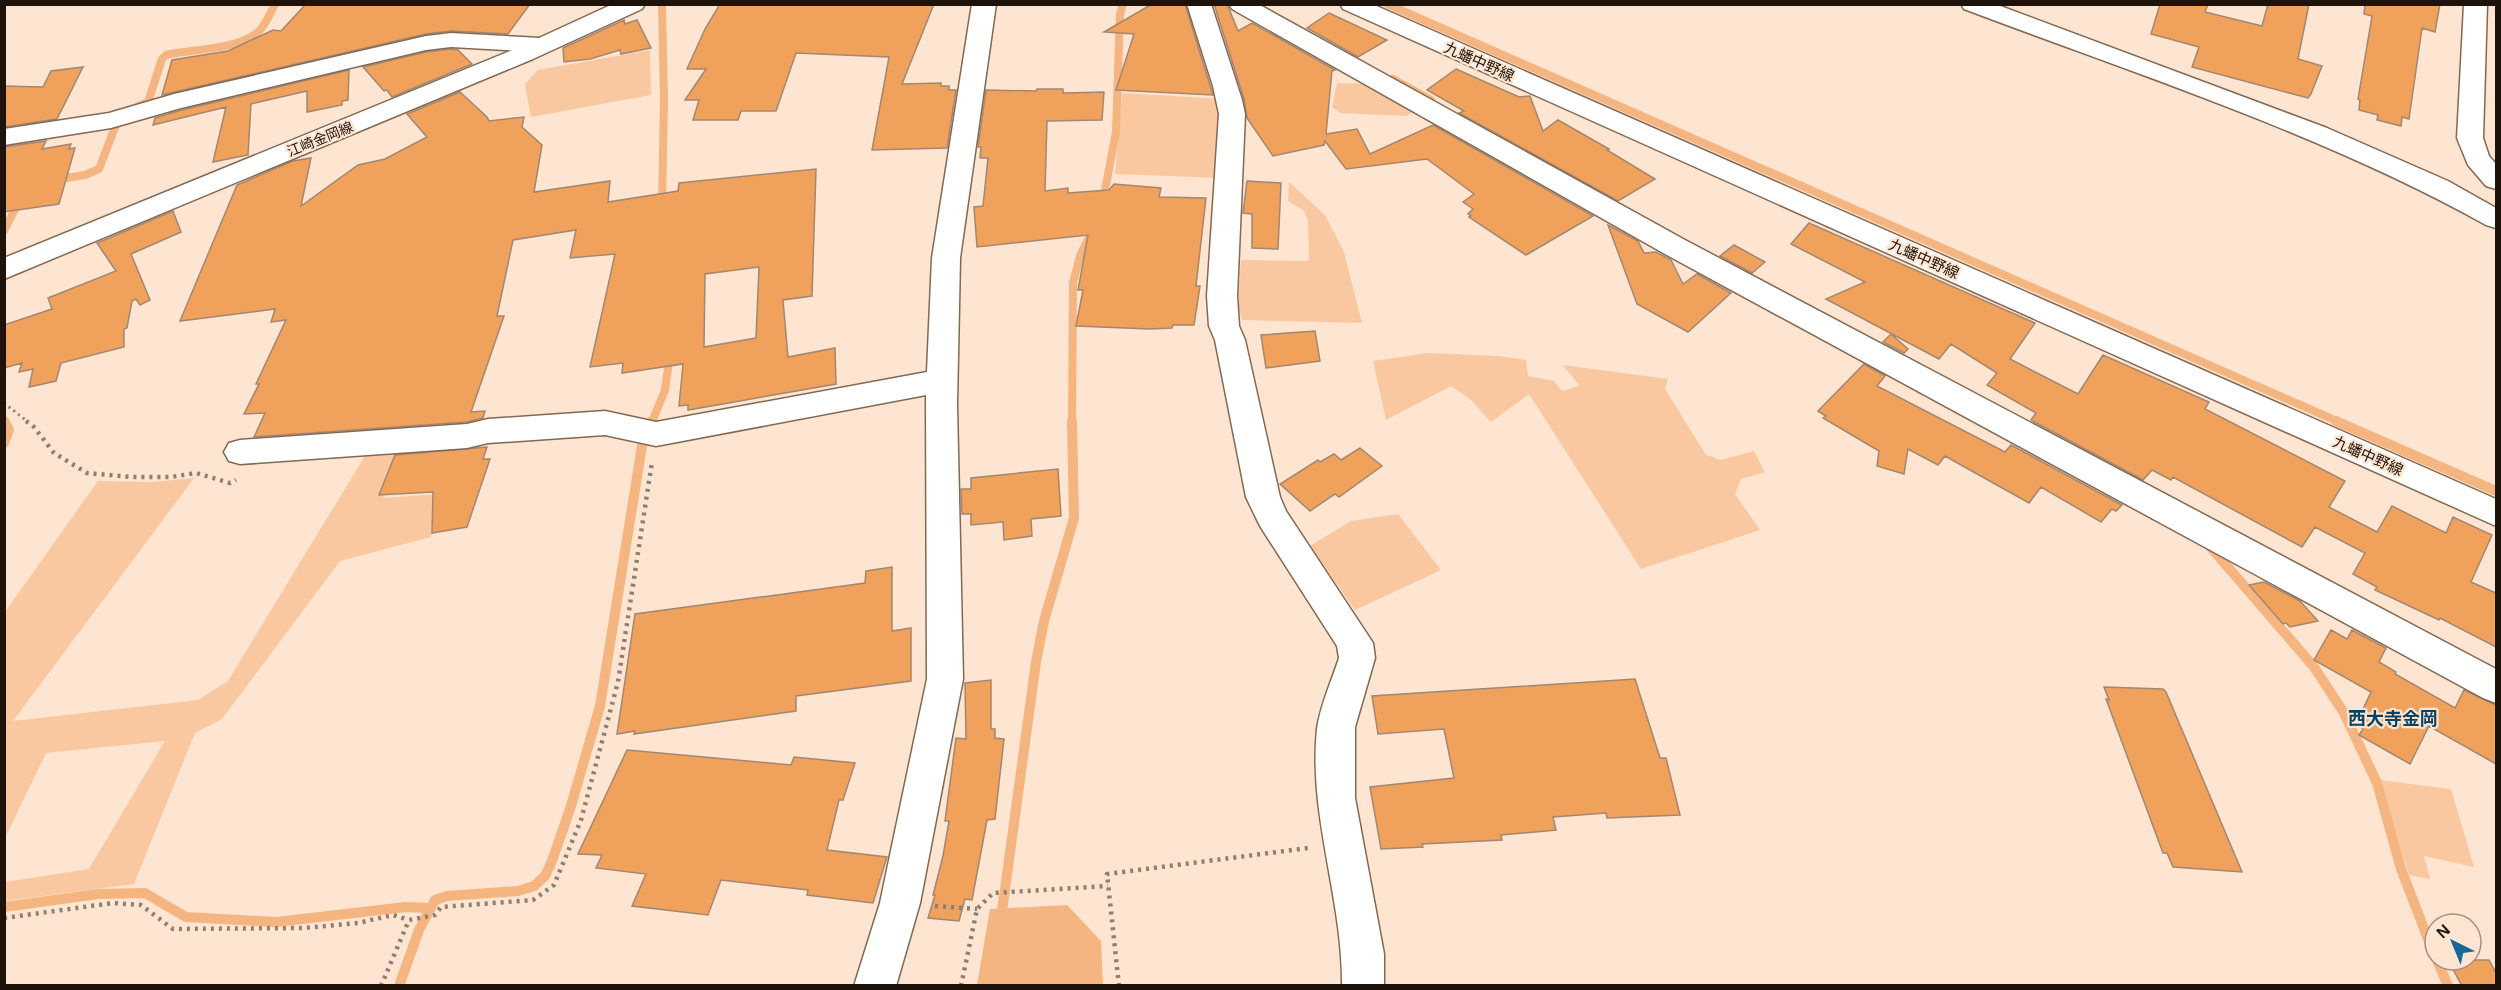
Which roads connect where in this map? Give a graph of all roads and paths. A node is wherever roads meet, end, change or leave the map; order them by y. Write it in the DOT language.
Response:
graph roads {
  1 [pos="984,4"];
  2 [pos="1199,4"];
  3 [pos="1240,4"];
  4 [pos="1351,4"];
  5 [pos="1972,4"];
  6 [pos="630,5"];
  7 [pos="2476,5"];
  8 [pos="540,45"];
  9 [pos="4,137"];
  10 [pos="2496,180"];
  11 [pos="2496,219"];
  12 [pos="4,269"];
  13 [pos="941,381"];
  14 [pos="4,403"];
  15 [pos="652,433"];
  16 [pos="240,466"];
  17 [pos="2496,513"];
  18 [pos="2496,687"];
  19 [pos="1343,843"];
  20 [pos="1108,886"];
  21 [pos="4,918"];
  22 [pos="409,920"];
  23 [pos="381,986"];
  24 [pos="875,986"];
  25 [pos="961,986"];
  26 [pos="1119,986"];
  27 [pos="1363,986"];
  1 -- 13 [label="street"];
  2 -- 19 [label="street"];
  3 -- 18 [label="street"];
  4 -- 17 [label="street, 九蟠中野線"];
  5 -- 11 [label="street"];
  6 -- 8 [label="street, 江崎金岡線"];
  7 -- 10 [label="street"];
  8 -- 9 [label="street"];
  8 -- 12 [label="street, 江崎金岡線"];
  13 -- 15 [label="street"];
  13 -- 24 [label="street"];
  14 -- 16 [label="path"];
  15 -- 16 [label="street"];
  15 -- 22 [label="path"];
  19 -- 20 [label="path"];
  19 -- 27 [label="street"];
  20 -- 25 [label="path"];
  20 -- 26 [label="path"];
  21 -- 22 [label="path"];
  22 -- 23 [label="path"];
}
